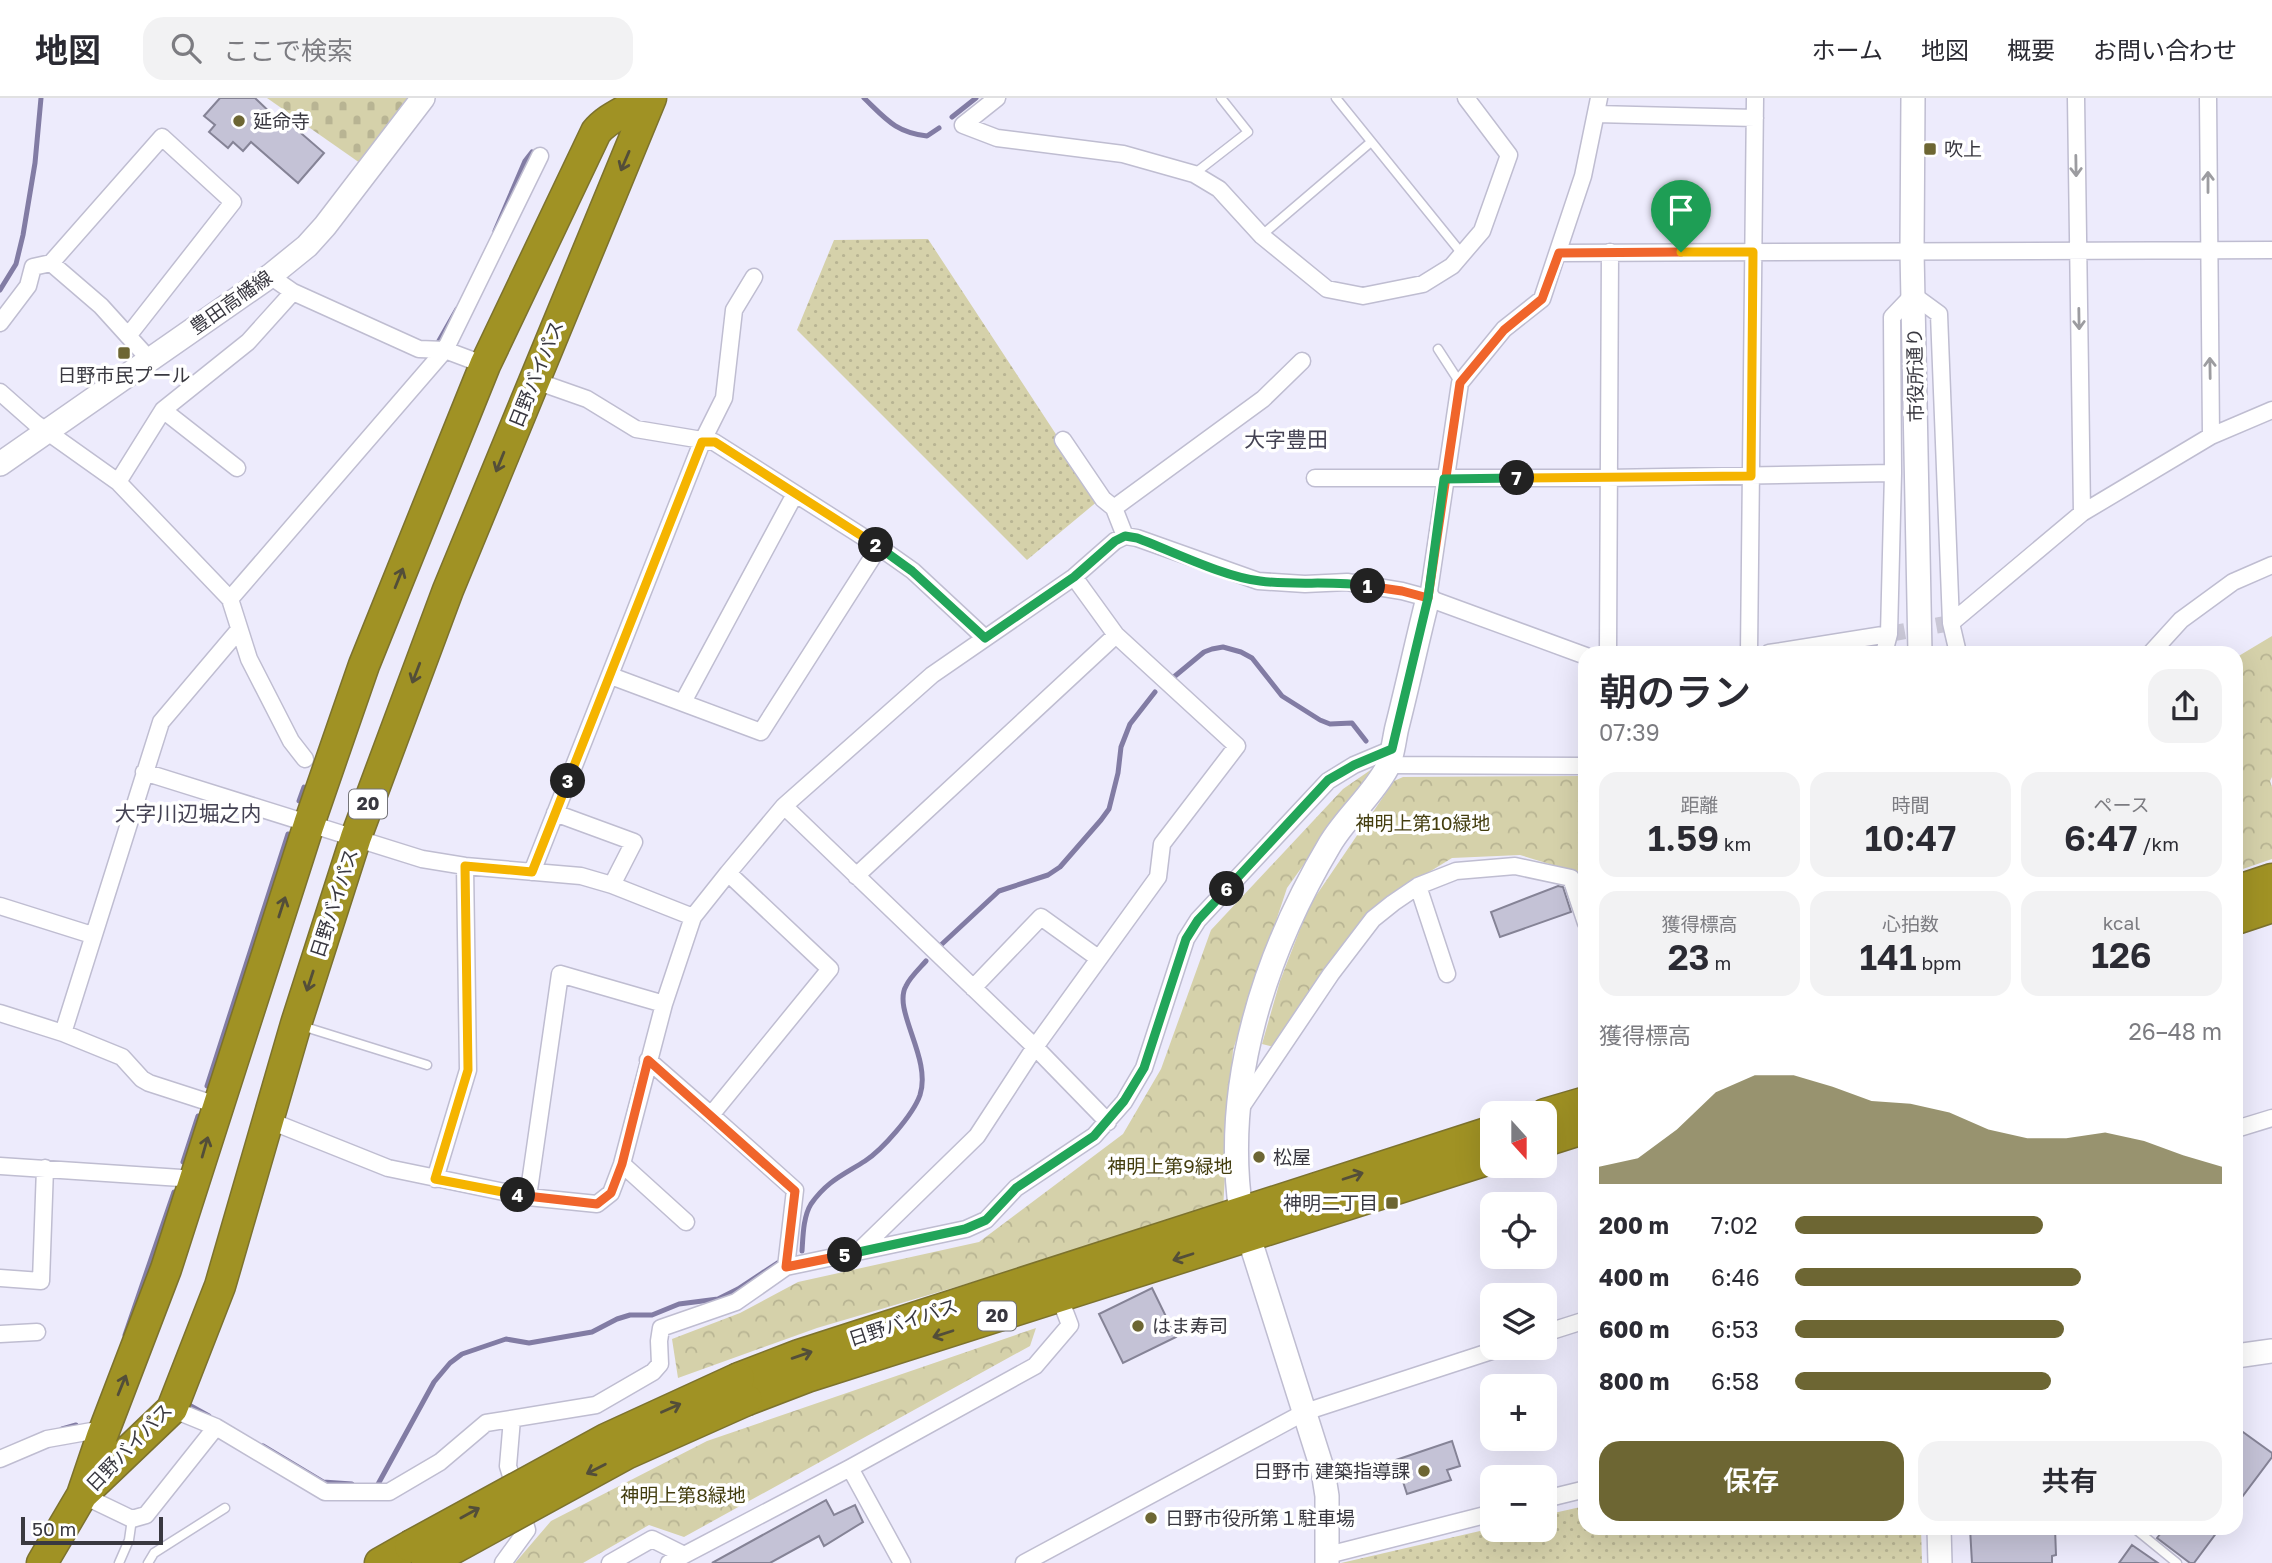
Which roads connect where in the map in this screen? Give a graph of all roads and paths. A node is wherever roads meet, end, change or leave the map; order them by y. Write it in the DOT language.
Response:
graph roads {
  1 [pos="423,98"];
  2 [pos="645,98"];
  3 [pos="651,98"];
  4 [pos="997,98"];
  5 [pos="1221,98"];
  6 [pos="1336,98"];
  7 [pos="1466,98"];
  8 [pos="1755,98"];
  9 [pos="1913,98"];
  10 [pos="2076,98"];
  11 [pos="2208,98"];
  12 [pos="1598,106"];
  13 [pos="1755,118"];
  14 [pos="1371,142"];
  15 [pos="540,156"];
  16 [pos="1194,174"];
  17 [pos="1262,236"];
  18 [pos="2208,250"];
  19 [pos="2272,250"];
  20 [pos="1912,251"];
  21 [pos="2077,251"];
  22 [pos="1753,252"];
  23 [pos="1559,253"];
  24 [pos="1609,253"];
  25 [pos="1463,255"];
  26 [pos="51,263"];
  27 [pos="270,276"];
  28 [pos="754,277"];
  29 [pos="293,292"];
  30 [pos="1913,295"];
  31 [pos="0,323"];
  32 [pos="128,336"];
  33 [pos="1438,349"];
  34 [pos="445,350"];
  35 [pos="149,359"];
  36 [pos="1302,361"];
  37 [pos="485,365"];
  38 [pos="533,380"];
  39 [pos="1460,383"];
  40 [pos="0,392"];
  41 [pos="163,410"];
  42 [pos="2272,410"];
  43 [pos="47,431"];
  44 [pos="2211,436"];
  45 [pos="1063,440"];
  46 [pos="702,442"];
  47 [pos="0,464"];
  48 [pos="237,468"];
  49 [pos="1893,474"];
  50 [pos="1751,476"];
  51 [pos="1315,478"];
  52 [pos="1607,478"];
  53 [pos="1444,479"];
  54 [pos="118,482"];
  55 [pos="795,494"];
  56 [pos="1114,508"];
  57 [pos="2082,513"];
  58 [pos="1125,536"];
  59 [pos="879,547"];
  60 [pos="2272,565"];
  61 [pos="1074,577"];
  62 [pos="1428,598"];
  63 [pos="230,599"];
  64 [pos="1951,623"];
  65 [pos="238,631"];
  66 [pos="1889,634"];
  67 [pos="1116,635"];
  68 [pos="985,638"];
  69 [pos="1608,646"];
  70 [pos="1749,646"];
  71 [pos="1813,646"];
  72 [pos="1886,646"];
  73 [pos="1920,646"];
  74 [pos="1956,646"];
  75 [pos="2157,646"];
  76 [pos="1578,653"];
  77 [pos="611,676"];
  78 [pos="683,702"];
  79 [pos="1390,757"];
  80 [pos="305,760"];
  81 [pos="1578,766"];
  82 [pos="144,772"];
  83 [pos="784,806"];
  84 [pos="555,813"];
  85 [pos="309,824"];
  86 [pos="356,837"];
  87 [pos="465,866"];
  88 [pos="532,872"];
  89 [pos="728,873"];
  90 [pos="856,876"];
  91 [pos="2272,879"];
  92 [pos="612,885"];
  93 [pos="1418,886"];
  94 [pos="2243,889"];
  95 [pos="1578,899"];
  96 [pos="0,906"];
  97 [pos="2272,907"];
  98 [pos="693,917"];
  99 [pos="2243,917"];
  100 [pos="92,935"];
  101 [pos="1098,958"];
  102 [pos="1447,974"];
  103 [pos="973,988"];
  104 [pos="664,1004"];
  105 [pos="0,1013"];
  106 [pos="296,1024"];
  107 [pos="63,1033"];
  108 [pos="1035,1047"];
  109 [pos="648,1060"];
  110 [pos="427,1065"];
  111 [pos="1578,1104"];
  112 [pos="217,1105"];
  113 [pos="1558,1110"];
  114 [pos="1238,1111"];
  115 [pos="711,1115"];
  116 [pos="2272,1118"];
  117 [pos="268,1121"];
  118 [pos="1108,1122"];
  119 [pos="2243,1127"];
  120 [pos="1578,1131"];
  121 [pos="1480,1136"];
  122 [pos="1558,1137"];
  123 [pos="1480,1161"];
  124 [pos="622,1164"];
  125 [pos="0,1166"];
  126 [pos="45,1168"];
  127 [pos="435,1179"];
  128 [pos="196,1180"];
  129 [pos="528,1197"];
  130 [pos="686,1222"];
  131 [pos="1245,1224"];
  132 [pos="858,1252"];
  133 [pos="786,1267"];
  134 [pos="0,1278"];
  135 [pos="1059,1296"];
  136 [pos="1578,1323"];
  137 [pos="1557,1329"];
  138 [pos="37,1332"];
  139 [pos="0,1334"];
  140 [pos="2272,1351"];
  141 [pos="1480,1355"];
  142 [pos="2243,1355"];
  143 [pos="743,1389"];
  144 [pos="172,1409"];
  145 [pos="1305,1412"];
  146 [pos="512,1419"];
  147 [pos="215,1427"];
  148 [pos="102,1436"];
  149 [pos="0,1458"];
  150 [pos="850,1468"];
  151 [pos="1578,1491"];
  152 [pos="82,1495"];
  153 [pos="1557,1496"];
  154 [pos="225,1508"];
  155 [pos="1480,1517"];
  156 [pos="132,1519"];
  157 [pos="1939,1535"];
  158 [pos="2143,1535"];
  159 [pos="419,1555"];
  160 [pos="684,1555"];
  161 [pos="1328,1559"];
  162 [pos="42,1563"];
  163 [pos="119,1563"];
  164 [pos="148,1563"];
  165 [pos="380,1563"];
  166 [pos="503,1563"];
  167 [pos="610,1563"];
  168 [pos="669,1563"];
  169 [pos="902,1563"];
  170 [pos="1024,1563"];
  171 [pos="1940,1563"];
  172 [pos="2177,1563"];
  1 -- 27 [label="street, 豊田高幡線"];
  2 -- 37 [label="highway, 日野バイパス / 20"];
  3 -- 38 [label="highway, 日野バイパス / 20, one-way"];
  4 -- 16 [label="street"];
  5 -- 16 [label="lane"];
  6 -- 14 [label="lane"];
  7 -- 25 [label="street"];
  8 -- 13 [label="street"];
  9 -- 20 [label="street, 市役所通り"];
  10 -- 21 [label="street, one-way"];
  18 -- 11 [label="street, one-way"];
  12 -- 13 [label="street"];
  12 -- 23 [label="street"];
  13 -- 22 [label="street"];
  14 -- 17 [label="lane"];
  14 -- 25 [label="lane"];
  15 -- 34 [label="street"];
  16 -- 17 [label="street"];
  17 -- 25 [label="street"];
  18 -- 19 [label="street"];
  18 -- 21 [label="street"];
  44 -- 18 [label="street, one-way"];
  20 -- 21 [label="street"];
  20 -- 22 [label="street"];
  20 -- 30 [label="street, 市役所通り"];
  21 -- 57 [label="street, one-way"];
  22 -- 24 [label="street"];
  22 -- 50 [label="street"];
  23 -- 24 [label="street"];
  23 -- 39 [label="street"];
  24 -- 52 [label="street"];
  26 -- 31 [label="street"];
  26 -- 32 [label="street"];
  26 -- 32 [label="street"];
  27 -- 29 [label="street"];
  27 -- 35 [label="street, 豊田高幡線"];
  28 -- 46 [label="street"];
  29 -- 34 [label="street"];
  29 -- 41 [label="street"];
  30 -- 49 [label="street"];
  30 -- 64 [label="street"];
  30 -- 73 [label="street, 市役所通り"];
  32 -- 35 [label="street"];
  33 -- 39 [label="lane"];
  34 -- 37 [label="street"];
  34 -- 63 [label="street"];
  35 -- 43 [label="street, 豊田高幡線"];
  36 -- 56 [label="street"];
  85 -- 37 [label="highway, 日野バイパス / 20, one-way"];
  38 -- 46 [label="street"];
  38 -- 86 [label="highway, 日野バイパス / 20, one-way"];
  39 -- 53 [label="street"];
  40 -- 43 [label="street"];
  41 -- 48 [label="street"];
  41 -- 54 [label="street"];
  42 -- 44 [label="street"];
  43 -- 47 [label="street, 豊田高幡線"];
  43 -- 54 [label="street"];
  44 -- 57 [label="street"];
  45 -- 56 [label="street"];
  46 -- 55 [label="street"];
  46 -- 77 [label="street"];
  49 -- 50 [label="street"];
  49 -- 66 [label="street"];
  50 -- 52 [label="street"];
  50 -- 70 [label="street"];
  51 -- 53 [label="street"];
  52 -- 53 [label="street"];
  52 -- 69 [label="street"];
  53 -- 62 [label="street"];
  54 -- 63 [label="street"];
  55 -- 59 [label="street"];
  55 -- 78 [label="street"];
  56 -- 58 [label="street"];
  57 -- 64 [label="street"];
  58 -- 61 [label="street"];
  58 -- 62 [label="street"];
  59 -- 68 [label="street"];
  59 -- 78 [label="street"];
  60 -- 75 [label="street"];
  61 -- 67 [label="street"];
  61 -- 68 [label="street"];
  62 -- 76 [label="street"];
  62 -- 79 [label="street"];
  63 -- 65 [label="street"];
  64 -- 74 [label="street"];
  65 -- 80 [label="street"];
  65 -- 82 [label="street"];
  66 -- 71 [label="street"];
  66 -- 72 [label="street"];
  67 -- 90 [label="street"];
  67 -- 101 [label="street"];
  68 -- 83 [label="street"];
  77 -- 78 [label="street"];
  77 -- 84 [label="street"];
  79 -- 81 [label="street"];
  79 -- 114 [label="street"];
  79 -- 118 [label="street"];
  82 -- 85 [label="street"];
  82 -- 100 [label="street"];
  83 -- 89 [label="street"];
  83 -- 90 [label="street"];
  84 -- 88 [label="street"];
  84 -- 92 [label="street"];
  85 -- 86 [label="street"];
  112 -- 85 [label="highway, 日野バイパス / 20, one-way"];
  86 -- 87 [label="street"];
  86 -- 106 [label="highway, 日野バイパス / 20, one-way"];
  87 -- 88 [label="street"];
  87 -- 127 [label="street"];
  88 -- 92 [label="street"];
  89 -- 98 [label="street"];
  89 -- 115 [label="street"];
  90 -- 103 [label="street"];
  91 -- 94 [label="highway"];
  92 -- 98 [label="street"];
  93 -- 95 [label="street"];
  93 -- 102 [label="street"];
  93 -- 114 [label="street"];
  96 -- 100 [label="street"];
  97 -- 99 [label="highway"];
  98 -- 104 [label="street"];
  100 -- 107 [label="street"];
  101 -- 103 [label="street"];
  101 -- 108 [label="street"];
  103 -- 108 [label="street"];
  104 -- 109 [label="street"];
  104 -- 129 [label="street"];
  105 -- 107 [label="street"];
  106 -- 110 [label="lane"];
  106 -- 117 [label="highway, 日野バイパス / 20"];
  107 -- 112 [label="street"];
  108 -- 118 [label="street"];
  108 -- 132 [label="street"];
  109 -- 115 [label="street"];
  109 -- 124 [label="street"];
  111 -- 113 [label="highway"];
  128 -- 112 [label="highway, 日野バイパス / 20, one-way"];
  114 -- 131 [label="street"];
  115 -- 133 [label="street"];
  116 -- 119 [label="street"];
  117 -- 127 [label="street"];
  117 -- 144 [label="highway, 日野バイパス / 20"];
  118 -- 132 [label="street"];
  120 -- 122 [label="highway"];
  131 -- 121 [label="highway, 日野バイパス / 20, one-way"];
  123 -- 131 [label="highway, 日野バイパス / 20"];
  124 -- 129 [label="street"];
  124 -- 130 [label="street"];
  125 -- 126 [label="street"];
  126 -- 128 [label="street"];
  126 -- 134 [label="street"];
  127 -- 129 [label="street"];
  148 -- 128 [label="highway, 日野バイパス / 20, one-way"];
  131 -- 135 [label="highway, 日野バイパス / 20, one-way"];
  143 -- 131 [label="highway, 日野バイパス / 20, one-way"];
  131 -- 145 [label="street"];
  132 -- 133 [label="street"];
  133 -- 146 [label="street"];
  135 -- 143 [label="highway, 日野バイパス / 20, one-way"];
  135 -- 150 [label="street"];
  136 -- 137 [label="street"];
  138 -- 139 [label="street"];
  140 -- 142 [label="street"];
  141 -- 145 [label="street"];
  143 -- 159 [label="highway, 日野バイパス / 20, bridge"];
  144 -- 147 [label="street"];
  144 -- 152 [label="highway, 日野バイパス / 20"];
  145 -- 161 [label="street"];
  145 -- 170 [label="street"];
  146 -- 147 [label="street"];
  146 -- 166 [label="street"];
  147 -- 156 [label="street"];
  148 -- 149 [label="street"];
  148 -- 152 [label="highway, 日野バイパス / 20"];
  150 -- 160 [label="street"];
  150 -- 169 [label="street"];
  151 -- 153 [label="street"];
  152 -- 156 [label="street"];
  152 -- 162 [label="highway, 日野バイパス / 20"];
  154 -- 164 [label="lane"];
  155 -- 161 [label="street"];
  156 -- 163 [label="lane"];
  157 -- 171 [label="street"];
  158 -- 172 [label="lane"];
  159 -- 165 [label="highway, 日野バイパス / 20"];
  160 -- 167 [label="street"];
  160 -- 168 [label="street"];
}
